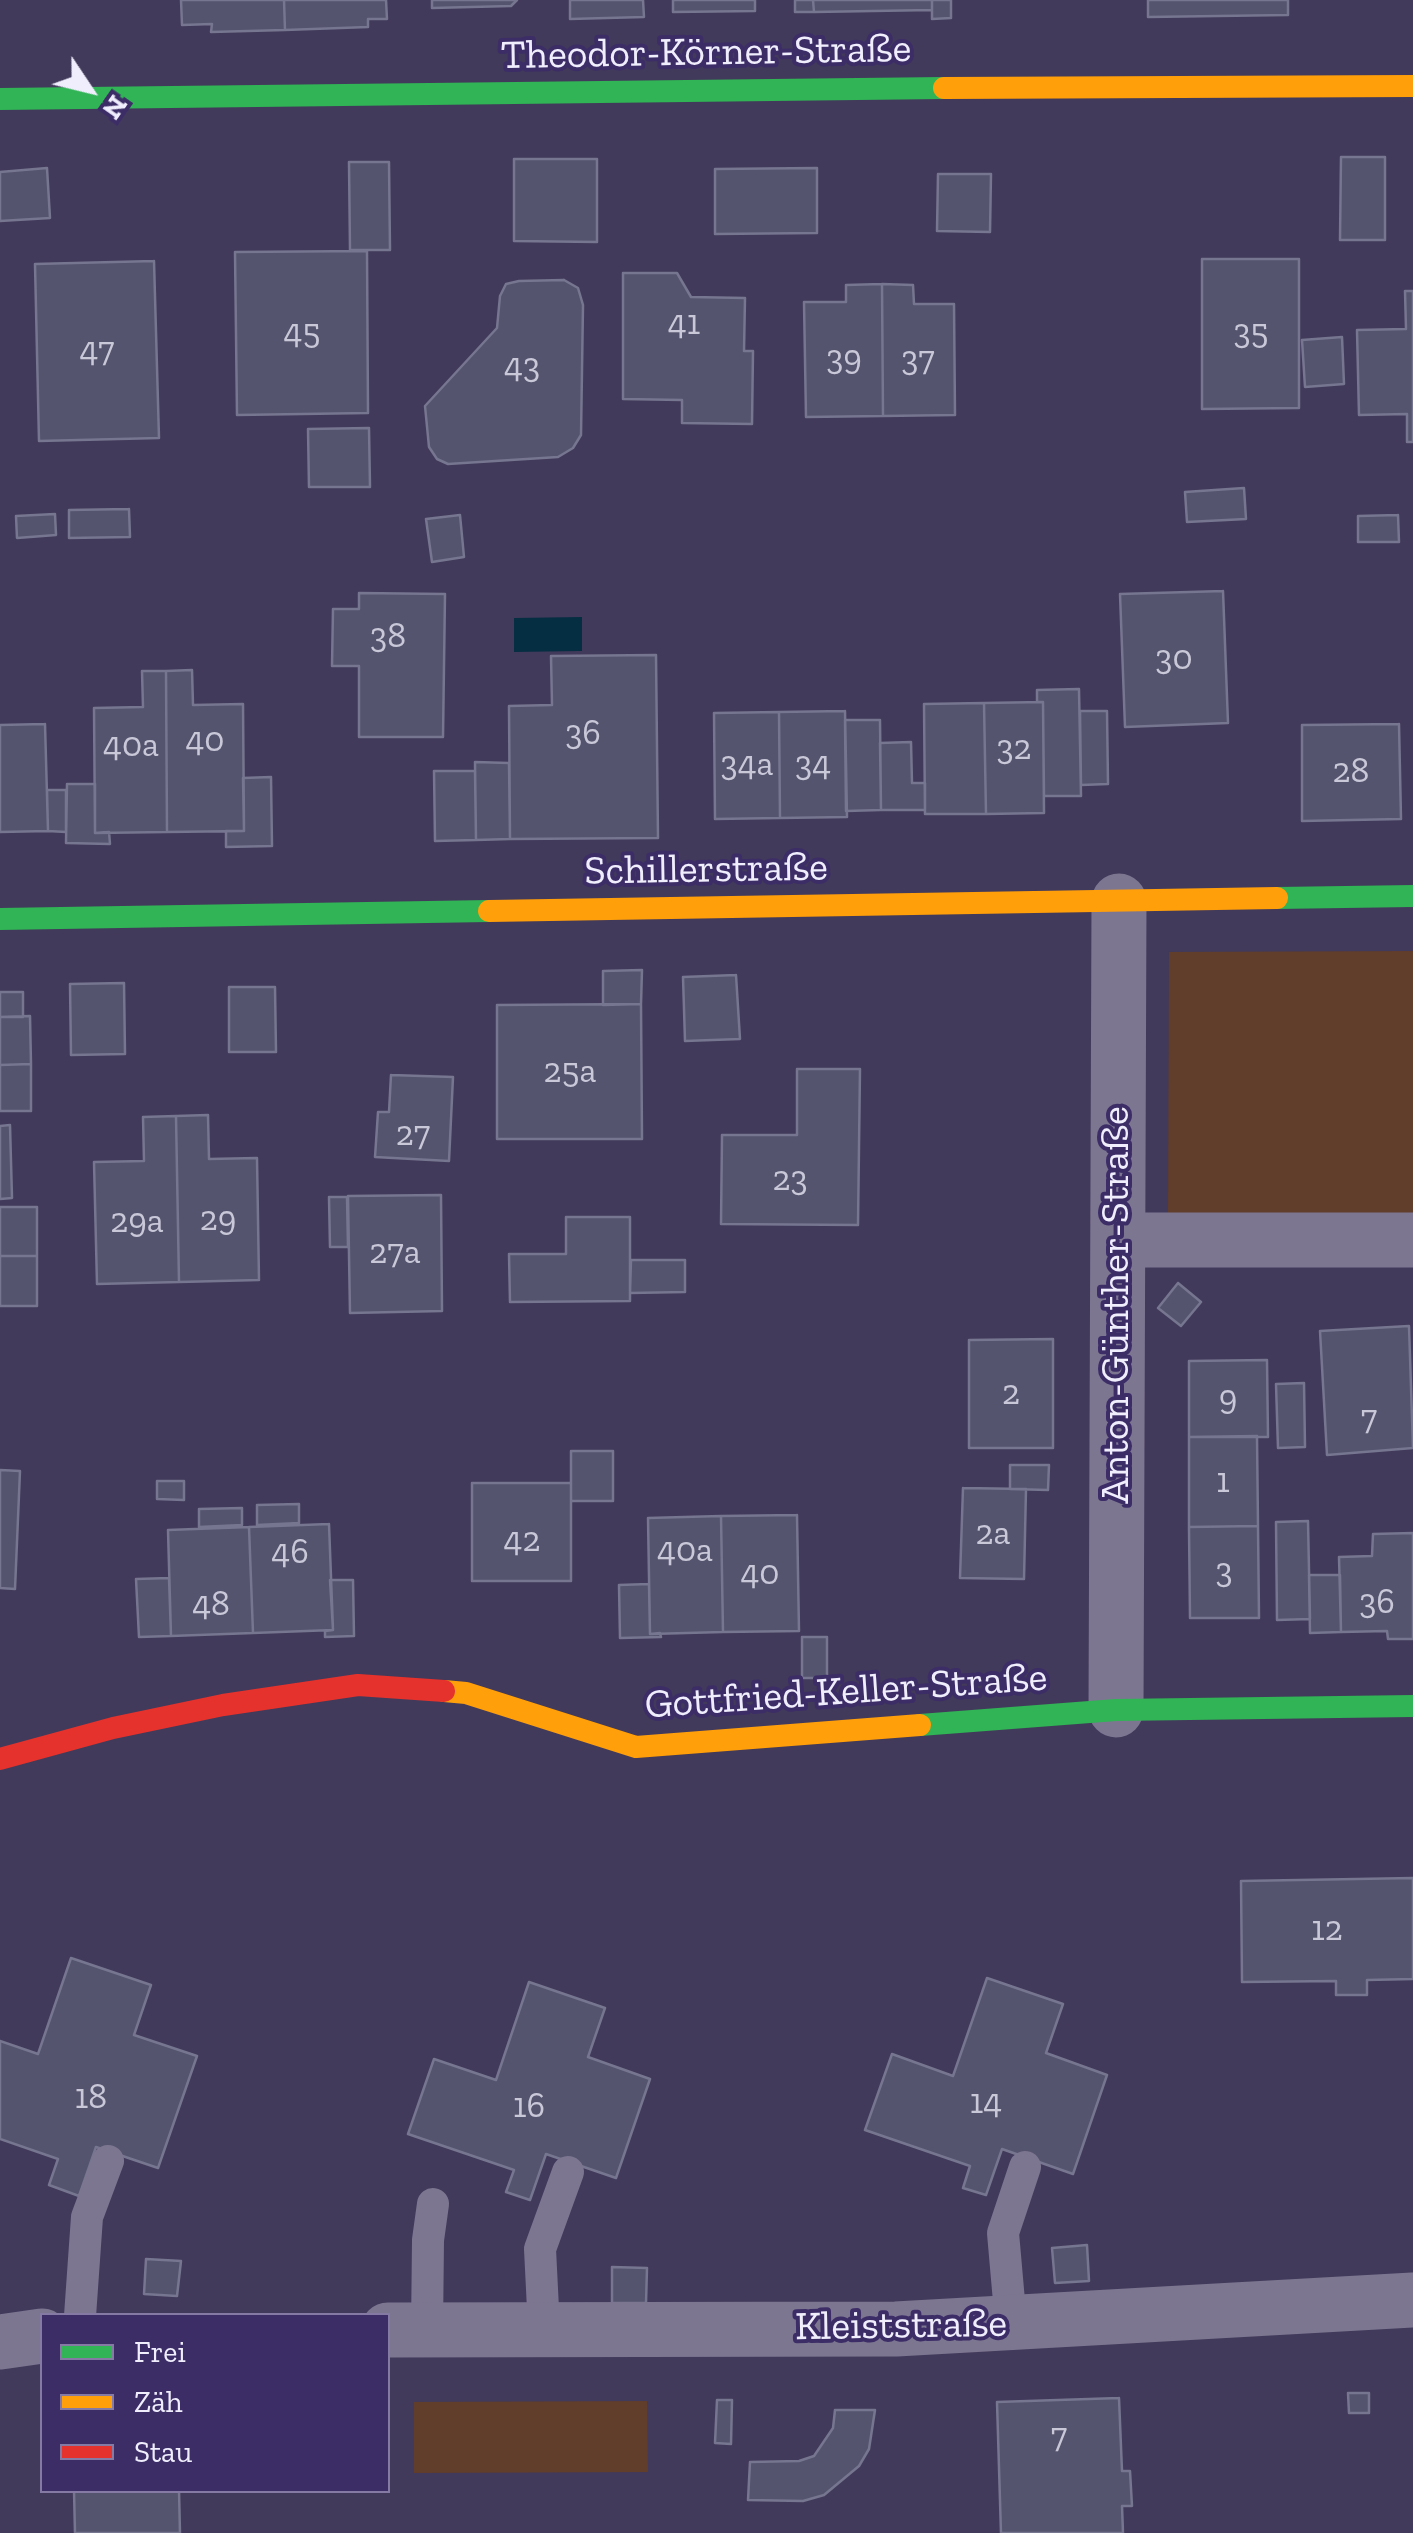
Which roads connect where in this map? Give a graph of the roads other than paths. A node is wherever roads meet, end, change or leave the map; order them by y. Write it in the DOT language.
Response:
graph roads {
  1 [pos="1413,86"];
  2 [pos="0,100"];
  3 [pos="1413,896"];
  4 [pos="1119,901"];
  5 [pos="0,920"];
  6 [pos="1118,1240"];
  7 [pos="1413,1240"];
  8 [pos="1413,1706"];
  9 [pos="1116,1710"];
  10 [pos="0,1759"];
  11 [pos="108,2161"];
  12 [pos="1025,2167"];
  13 [pos="568,2172"];
  14 [pos="432,2204"];
  15 [pos="1413,2300"];
  16 [pos="80,2313"];
  17 [pos="1011,2324"];
  18 [pos="544,2329"];
  19 [pos="407,2330"];
  20 [pos="40,2336"];
  21 [pos="0,2342"];
  1 -- 2 [label="street, Theodor-Körner-Straße"];
  3 -- 4 [label="street, Schillerstraße"];
  4 -- 5 [label="street, Schillerstraße"];
  4 -- 6 [label="street, Anton-Günther-Straße"];
  6 -- 7 [label="street"];
  6 -- 9 [label="street, Anton-Günther-Straße"];
  8 -- 9 [label="street, Gottfried-Keller-Straße"];
  9 -- 10 [label="street, Gottfried-Keller-Straße"];
  11 -- 16 [label="lane"];
  12 -- 17 [label="lane"];
  13 -- 18 [label="lane"];
  14 -- 19 [label="lane"];
  15 -- 17 [label="street, Kleiststraße"];
  17 -- 18 [label="street, Kleiststraße"];
  18 -- 19 [label="street, Kleiststraße"];
  20 -- 21 [label="street"];
}
